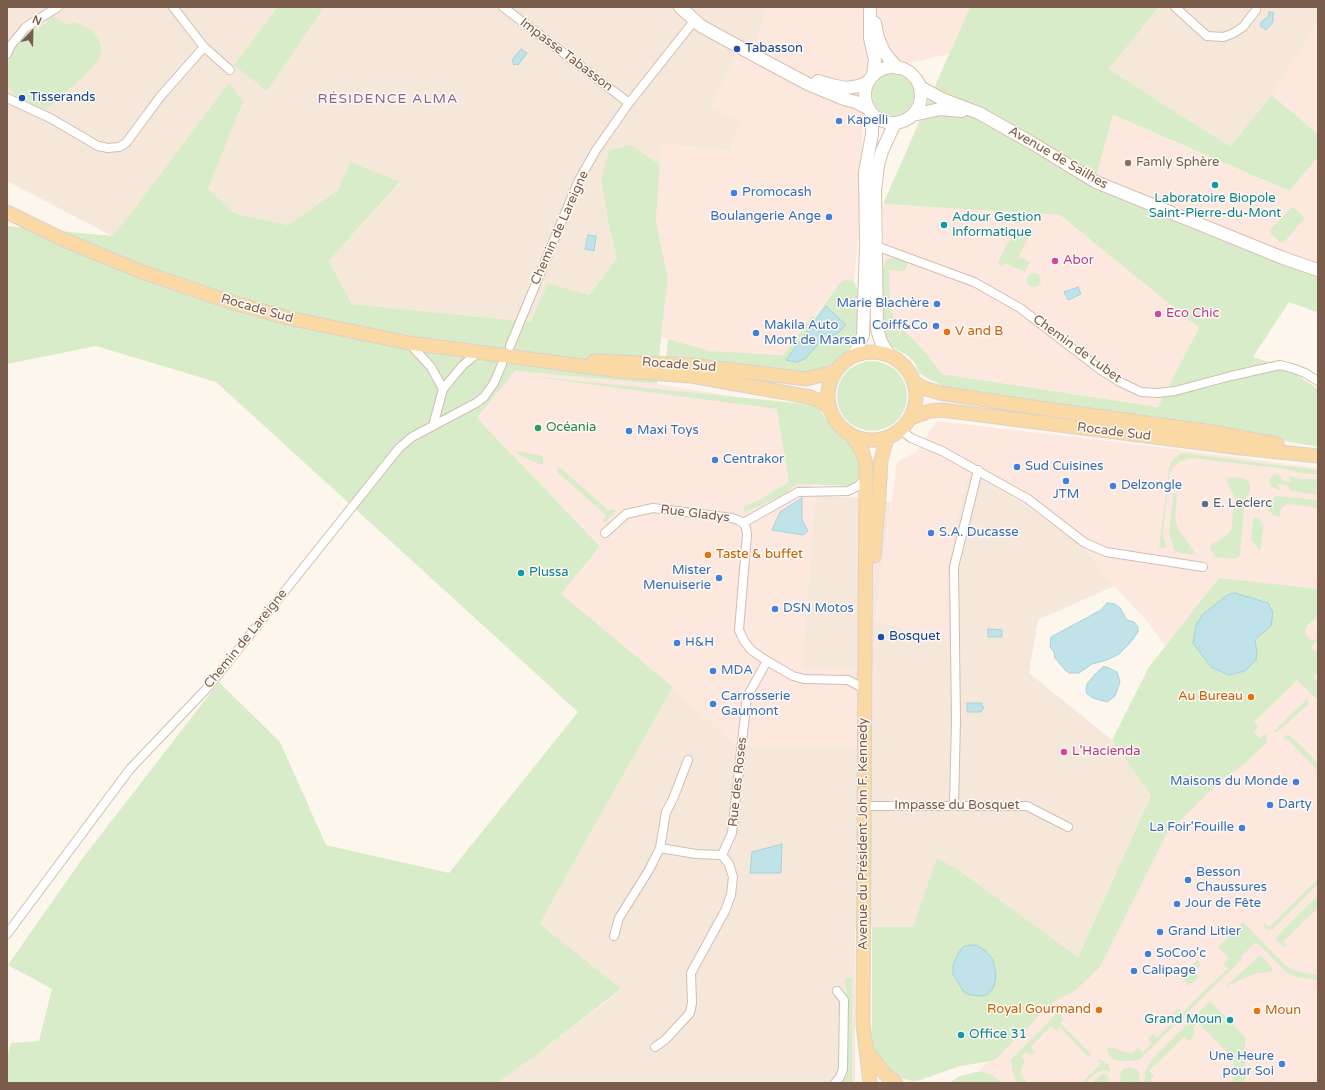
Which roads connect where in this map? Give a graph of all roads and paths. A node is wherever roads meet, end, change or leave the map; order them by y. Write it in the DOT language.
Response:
graph roads {
  1 [pos="58,7"];
  2 [pos="173,7"];
  3 [pos="503,7"];
  4 [pos="680,7"];
  5 [pos="871,7"];
  6 [pos="1175,7"];
  7 [pos="1256,10"];
  8 [pos="694,21"];
  9 [pos="204,47"];
  10 [pos="7,54"];
  11 [pos="897,68"];
  12 [pos="230,70"];
  13 [pos="787,72"];
  14 [pos="871,78"];
  15 [pos="920,87"];
  16 [pos="7,98"];
  17 [pos="629,104"];
  18 [pos="870,112"];
  19 [pos="979,113"];
  20 [pos="913,115"];
  21 [pos="895,123"];
  22 [pos="7,212"];
  23 [pos="871,246"];
  24 [pos="1318,270"];
  25 [pos="409,343"];
  26 [pos="510,346"];
  27 [pos="478,353"];
  28 [pos="854,355"];
  29 [pos="889,355"];
  30 [pos="521,359"];
  31 [pos="502,364"];
  32 [pos="834,372"];
  33 [pos="1318,381"];
  34 [pos="915,383"];
  35 [pos="443,389"];
  36 [pos="829,407"];
  37 [pos="911,418"];
  38 [pos="433,426"];
  39 [pos="901,430"];
  40 [pos="852,436"];
  41 [pos="887,438"];
  42 [pos="1318,451"];
  43 [pos="1318,456"];
  44 [pos="978,470"];
  45 [pos="866,478"];
  46 [pos="743,523"];
  47 [pos="605,534"];
  48 [pos="1203,567"];
  49 [pos="866,617"];
  50 [pos="767,661"];
  51 [pos="865,689"];
  52 [pos="688,760"];
  53 [pos="865,806"];
  54 [pos="954,806"];
  55 [pos="1068,827"];
  56 [pos="660,848"];
  57 [pos="722,855"];
  58 [pos="7,934"];
  59 [pos="614,936"];
  60 [pos="837,991"];
  61 [pos="656,1047"];
  62 [pos="867,1050"];
  63 [pos="835,1083"];
  64 [pos="870,1083"];
  65 [pos="896,1083"];
  1 -- 10 [label="street"];
  2 -- 9 [label="street"];
  3 -- 17 [label="street, Impasse Tabasson"];
  4 -- 8 [label="street"];
  5 -- 11 [label="street"];
  5 -- 14 [label="street"];
  6 -- 7 [label="street"];
  8 -- 13 [label="street"];
  8 -- 17 [label="street, Chemin de Lareigne"];
  9 -- 12 [label="street"];
  9 -- 16 [label="street"];
  11 -- 14 [label="street"];
  11 -- 15 [label="street"];
  13 -- 14 [label="street"];
  13 -- 18 [label="street"];
  14 -- 18 [label="street"];
  15 -- 19 [label="street, Avenue de Sailhes"];
  15 -- 20 [label="street"];
  17 -- 26 [label="street, Chemin de Lareigne"];
  18 -- 21 [label="street"];
  18 -- 23 [label="street"];
  19 -- 20 [label="street, Avenue de Sailhes"];
  19 -- 24 [label="street, Avenue de Sailhes"];
  20 -- 21 [label="street"];
  21 -- 23 [label="street"];
  22 -- 25 [label="main road, Rocade Sud"];
  23 -- 28 [label="street"];
  23 -- 29 [label="street"];
  23 -- 33 [label="street, Chemin de Lubet"];
  25 -- 27 [label="main road, Rocade Sud"];
  25 -- 35 [label="street"];
  27 -- 30 [label="main road, Rocade Sud"];
  27 -- 35 [label="street"];
  28 -- 29 [label="main road"];
  28 -- 32 [label="main road"];
  29 -- 34 [label="main road"];
  30 -- 32 [label="main road, Rocade Sud"];
  30 -- 36 [label="main road, Rocade Sud"];
  31 -- 38 [label="street, Chemin de Lareigne"];
  32 -- 36 [label="main road"];
  34 -- 37 [label="main road"];
  34 -- 42 [label="main road, Rocade Sud"];
  35 -- 38 [label="street"];
  36 -- 40 [label="main road"];
  37 -- 39 [label="main road"];
  37 -- 43 [label="main road, Rocade Sud"];
  38 -- 58 [label="street, Chemin de Lareigne"];
  39 -- 41 [label="main road"];
  39 -- 44 [label="street"];
  40 -- 41 [label="main road"];
  40 -- 45 [label="main road, Avenue du Président John F. Kennedy"];
  41 -- 49 [label="main road, Avenue du Président John F. Kennedy"];
  44 -- 48 [label="street"];
  44 -- 54 [label="street"];
  45 -- 46 [label="street"];
  45 -- 49 [label="main road, Avenue du Président John F. Kennedy"];
  46 -- 47 [label="street, Rue Gladys"];
  46 -- 50 [label="street"];
  49 -- 51 [label="main road, Avenue du Président John F. Kennedy"];
  50 -- 51 [label="street"];
  50 -- 57 [label="street, Rue des Roses"];
  51 -- 53 [label="main road, Avenue du Président John F. Kennedy"];
  52 -- 56 [label="street"];
  53 -- 54 [label="street, Impasse du Bosquet"];
  53 -- 62 [label="main road, Avenue du Président John F. Kennedy"];
  54 -- 55 [label="street, Impasse du Bosquet"];
  56 -- 57 [label="street"];
  56 -- 59 [label="street"];
  57 -- 61 [label="street"];
  60 -- 63 [label="street"];
  62 -- 64 [label="main road, Avenue du Président John F. Kennedy"];
  62 -- 65 [label="main road, Avenue du Président John F. Kennedy"];
}
